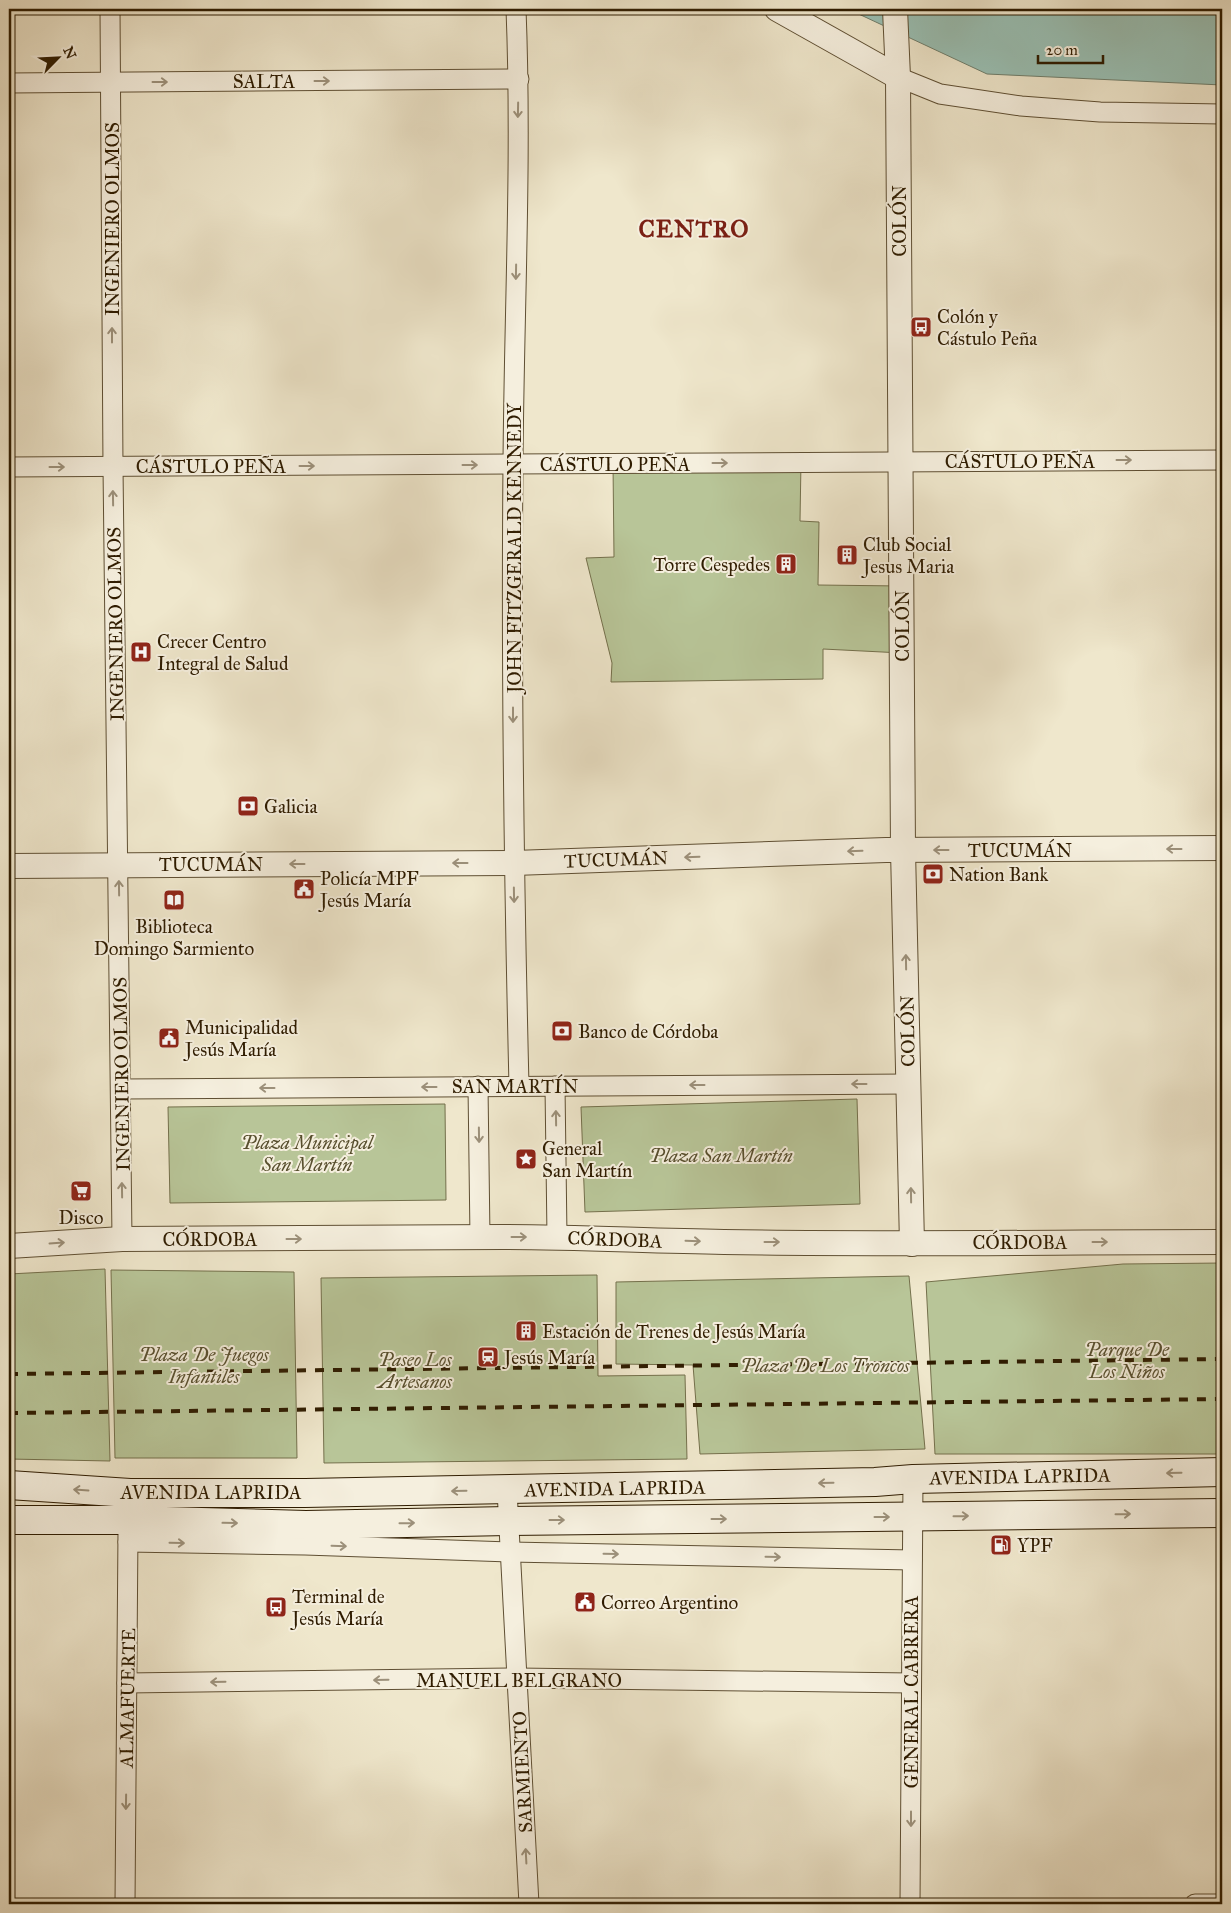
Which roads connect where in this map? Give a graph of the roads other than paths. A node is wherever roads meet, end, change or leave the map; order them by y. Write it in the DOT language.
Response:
graph roads {
  1 [pos="110,9"];
  2 [pos="516,9"];
  3 [pos="777,9"];
  4 [pos="895,9"];
  5 [pos="898,78"];
  6 [pos="519,79"];
  7 [pos="111,82"];
  8 [pos="9,83"];
  9 [pos="1222,114"];
  10 [pos="1222,460"];
  11 [pos="900,462"];
  12 [pos="513,464"];
  13 [pos="113,467"];
  14 [pos="9,468"];
  15 [pos="1222,848"];
  16 [pos="904,850"];
  17 [pos="514,862"];
  18 [pos="119,865"];
  19 [pos="9,866"];
  20 [pos="908,1084"];
  21 [pos="478,1086"];
  22 [pos="519,1086"];
  23 [pos="555,1086"];
  24 [pos="121,1089"];
  25 [pos="557,1237"];
  26 [pos="480,1238"];
  27 [pos="122,1239"];
  28 [pos="1222,1242"];
  29 [pos="912,1244"];
  30 [pos="9,1246"];
  31 [pos="1222,1472"];
  32 [pos="913,1479"];
  33 [pos="9,1485"];
  34 [pos="507,1490"];
  35 [pos="130,1493"];
  36 [pos="1222,1513"];
  37 [pos="912,1517"];
  38 [pos="9,1520"];
  39 [pos="508,1520"];
  40 [pos="128,1531"];
  41 [pos="510,1552"];
  42 [pos="912,1560"];
  43 [pos="517,1678"];
  44 [pos="127,1683"];
  45 [pos="911,1683"];
  46 [pos="125,1904"];
  47 [pos="529,1904"];
  48 [pos="910,1904"];
  49 [pos="1195,1904"];
  50 [pos="1222,1904"];
  1 -- 7 [label="street, INGENIERO OLMOS"];
  2 -- 6 [label="street, JOHN FITZGERALD KENNEDY"];
  3 -- 5 [label="street"];
  4 -- 5 [label="street, COLÓN"];
  5 -- 9 [label="street"];
  5 -- 11 [label="street, COLÓN"];
  7 -- 6 [label="street, SALTA, one-way"];
  6 -- 12 [label="street, JOHN FITZGERALD KENNEDY, one-way"];
  7 -- 8 [label="street, SALTA"];
  13 -- 7 [label="street, INGENIERO OLMOS, one-way"];
  11 -- 10 [label="street, CÁSTULO PEÑA, one-way"];
  12 -- 11 [label="street, CÁSTULO PEÑA, one-way"];
  11 -- 16 [label="street, COLÓN"];
  13 -- 12 [label="street, CÁSTULO PEÑA, one-way"];
  12 -- 17 [label="street, JOHN FITZGERALD KENNEDY, one-way"];
  14 -- 13 [label="street, CÁSTULO PEÑA, one-way"];
  18 -- 13 [label="street, INGENIERO OLMOS, one-way"];
  15 -- 16 [label="street, TUCUMÁN, one-way"];
  16 -- 17 [label="street, TUCUMÁN, one-way"];
  20 -- 16 [label="street, COLÓN, one-way"];
  17 -- 18 [label="street, TUCUMÁN, one-way"];
  17 -- 22 [label="street, JOHN FITZGERALD KENNEDY, one-way"];
  18 -- 19 [label="street, TUCUMÁN"];
  24 -- 18 [label="street, INGENIERO OLMOS, one-way"];
  20 -- 23 [label="street, SAN MARTÍN, one-way"];
  29 -- 20 [label="street, COLÓN, one-way"];
  21 -- 22 [label="street, SAN MARTÍN"];
  21 -- 24 [label="street, SAN MARTÍN, one-way"];
  21 -- 26 [label="street, one-way"];
  22 -- 23 [label="street, SAN MARTÍN"];
  25 -- 23 [label="street, one-way"];
  27 -- 24 [label="street, INGENIERO OLMOS, one-way"];
  26 -- 25 [label="street, CÓRDOBA, one-way"];
  25 -- 29 [label="street, CÓRDOBA, one-way"];
  27 -- 26 [label="street, CÓRDOBA, one-way"];
  30 -- 27 [label="street, CÓRDOBA, one-way"];
  29 -- 28 [label="street, CÓRDOBA, one-way"];
  31 -- 32 [label="main road, AVENIDA LAPRIDA, one-way"];
  32 -- 34 [label="main road, AVENIDA LAPRIDA, one-way"];
  32 -- 37 [label="street, GENERAL CABRERA"];
  35 -- 33 [label="main road, AVENIDA LAPRIDA, one-way"];
  34 -- 35 [label="main road, AVENIDA LAPRIDA, one-way"];
  34 -- 39 [label="street, SARMIENTO"];
  35 -- 40 [label="street, ALMAFUERTE"];
  37 -- 36 [label="main road, AVENIDA LAPRIDA, one-way"];
  39 -- 37 [label="main road, AVENIDA LAPRIDA, one-way"];
  37 -- 42 [label="street, GENERAL CABRERA"];
  38 -- 40 [label="main road, AVENIDA LAPRIDA"];
  40 -- 39 [label="main road, AVENIDA LAPRIDA, one-way"];
  39 -- 41 [label="street, SARMIENTO"];
  40 -- 41 [label="street, one-way"];
  40 -- 44 [label="street, ALMAFUERTE"];
  41 -- 42 [label="street, one-way"];
  41 -- 43 [label="street, SARMIENTO"];
  42 -- 45 [label="street, GENERAL CABRERA"];
  43 -- 44 [label="street, MANUEL BELGRANO, one-way"];
  43 -- 45 [label="street, MANUEL BELGRANO"];
  47 -- 43 [label="street, SARMIENTO, one-way"];
  44 -- 46 [label="street, ALMAFUERTE, one-way"];
  45 -- 48 [label="street, GENERAL CABRERA, one-way"];
  49 -- 50 [label="street"];
}
